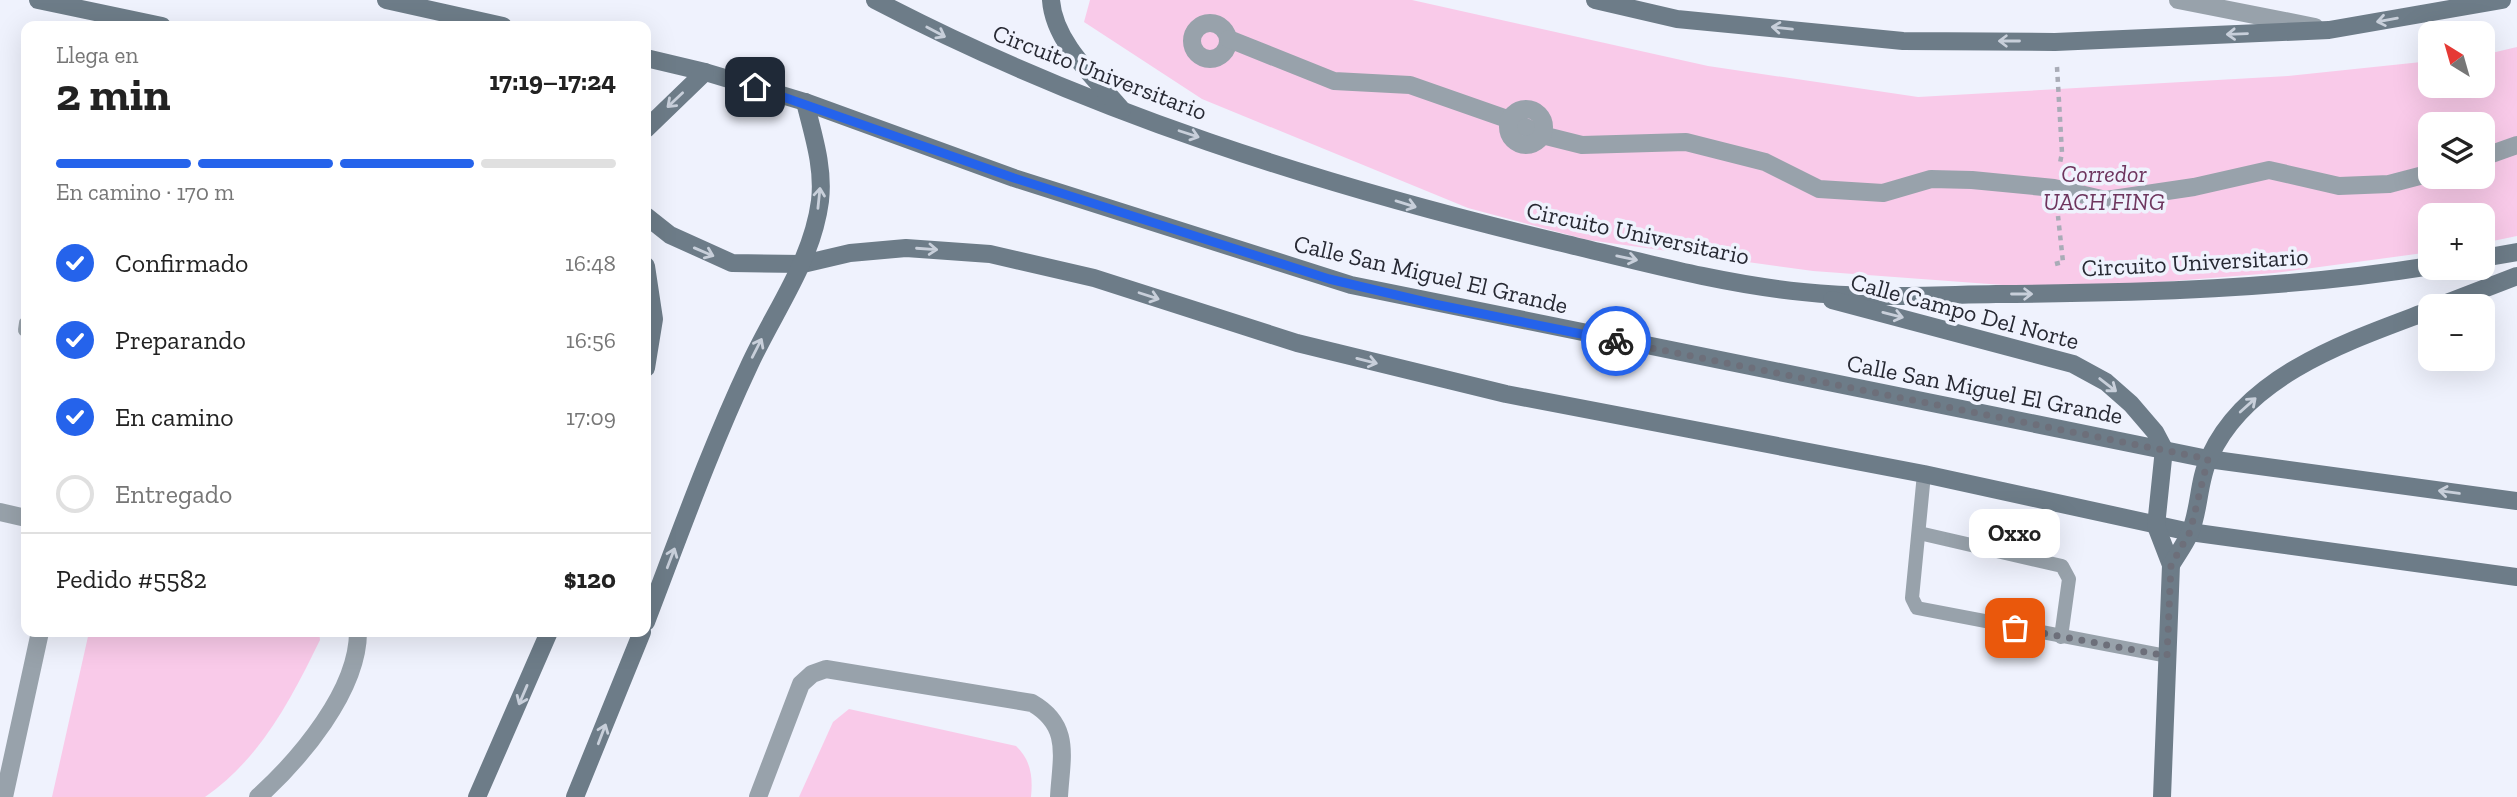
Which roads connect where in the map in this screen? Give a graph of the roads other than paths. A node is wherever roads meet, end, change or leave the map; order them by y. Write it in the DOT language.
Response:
graph roads {
  1 [pos="38,0"];
  2 [pos="386,0"];
  3 [pos="875,0"];
  4 [pos="1051,0"];
  5 [pos="1595,0"];
  6 [pos="2178,0"];
  7 [pos="2502,0"];
  8 [pos="99,20"];
  9 [pos="480,21"];
  10 [pos="2329,30"];
  11 [pos="1229,39"];
  12 [pos="651,59"];
  13 [pos="705,72"];
  14 [pos="805,102"];
  15 [pos="1125,113"];
  16 [pos="651,124"];
  17 [pos="2517,145"];
  18 [pos="2495,153"];
  19 [pos="2418,176"];
  20 [pos="651,220"];
  21 [pos="2517,252"];
  22 [pos="2495,256"];
  23 [pos="803,264"];
  24 [pos="2418,267"];
  25 [pos="2517,276"];
  26 [pos="1803,292"];
  27 [pos="2471,294"];
  28 [pos="651,299"];
  29 [pos="2418,315"];
  30 [pos="651,337"];
  31 [pos="2164,449"];
  32 [pos="2208,459"];
  33 [pos="1924,474"];
  34 [pos="2517,501"];
  35 [pos="0,512"];
  36 [pos="21,517"];
  37 [pos="2156,526"];
  38 [pos="2190,532"];
  39 [pos="1919,533"];
  40 [pos="2171,565"];
  41 [pos="2517,577"];
  42 [pos="651,609"];
  43 [pos="39,637"];
  44 [pos="358,637"];
  45 [pos="547,637"];
  46 [pos="640,637"];
  47 [pos="2062,637"];
  48 [pos="2167,656"];
  49 [pos="3,792"];
  50 [pos="258,797"];
  51 [pos="477,797"];
  52 [pos="575,797"];
  53 [pos="758,797"];
  54 [pos="1059,797"];
  55 [pos="2162,797"];
  1 -- 8 [label="street"];
  2 -- 9 [label="street"];
  3 -- 15 [label="street, Circuito Universitario, one-way"];
  4 -- 15 [label="street"];
  10 -- 5 [label="street, one-way"];
  6 -- 10 [label="street"];
  7 -- 10 [label="street, one-way"];
  11 -- 19 [label="street"];
  12 -- 13 [label="street, Calle San Miguel El Grande"];
  13 -- 14 [label="street, Calle San Miguel El Grande"];
  13 -- 16 [label="street, one-way"];
  23 -- 14 [label="street, one-way"];
  14 -- 31 [label="street, Calle San Miguel El Grande"];
  15 -- 26 [label="street, Circuito Universitario, one-way"];
  17 -- 18 [label="street"];
  20 -- 23 [label="street, one-way"];
  21 -- 22 [label="street"];
  23 -- 33 [label="street, one-way"];
  42 -- 23 [label="street, one-way"];
  26 -- 24 [label="street, Circuito Universitario, one-way"];
  25 -- 27 [label="street"];
  26 -- 31 [label="street, Calle Campo Del Norte, one-way"];
  28 -- 30 [label="street"];
  32 -- 29 [label="street, one-way"];
  31 -- 32 [label="street, Calle San Miguel El Grande"];
  31 -- 37 [label="street"];
  34 -- 32 [label="street, Calle San Miguel El Grande, one-way"];
  32 -- 38 [label="street"];
  33 -- 37 [label="street"];
  33 -- 39 [label="lane"];
  35 -- 36 [label="street"];
  37 -- 38 [label="street"];
  37 -- 40 [label="street"];
  38 -- 40 [label="street"];
  38 -- 41 [label="street"];
  39 -- 47 [label="lane"];
  39 -- 47 [label="lane"];
  40 -- 48 [label="street"];
  43 -- 49 [label="street"];
  44 -- 50 [label="street"];
  45 -- 51 [label="street, one-way"];
  52 -- 46 [label="street, one-way"];
  47 -- 48 [label="lane"];
  48 -- 55 [label="street"];
  53 -- 54 [label="street"];
}
